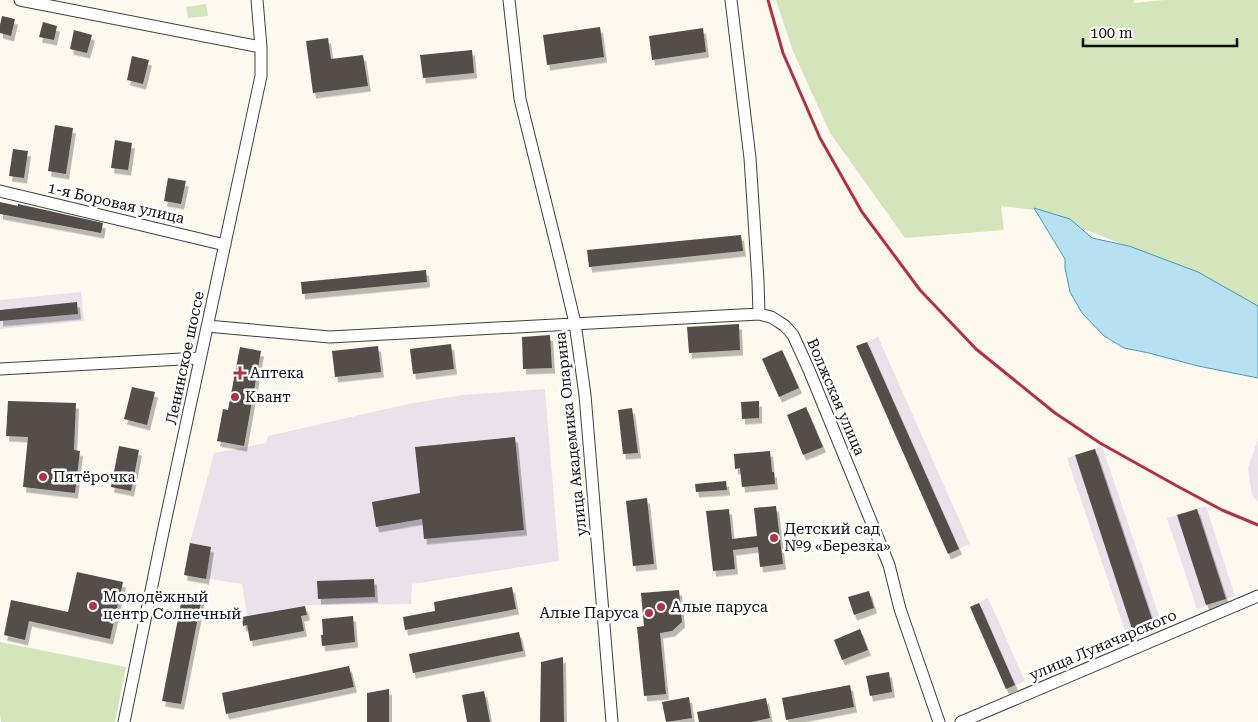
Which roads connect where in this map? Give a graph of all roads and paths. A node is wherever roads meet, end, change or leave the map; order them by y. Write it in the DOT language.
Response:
graph roads {
  1 [pos="20,0"];
  2 [pos="257,0"];
  3 [pos="509,0"];
  4 [pos="731,0"];
  5 [pos="261,47"];
  6 [pos="0,191"];
  7 [pos="225,245"];
  8 [pos="758,314"];
  9 [pos="575,323"];
  10 [pos="207,326"];
  11 [pos="200,358"];
  12 [pos="0,369"];
  13 [pos="1258,596"];
  14 [pos="124,722"];
  15 [pos="612,722"];
  16 [pos="938,722"];
  17 [pos="960,722"];
  1 -- 5 [label="street"];
  2 -- 5 [label="street, Ленинское шоссе"];
  3 -- 9 [label="street, улица Академика Опарина"];
  4 -- 8 [label="street"];
  5 -- 7 [label="street, Ленинское шоссе"];
  6 -- 7 [label="street, 1-я Боровая улица"];
  7 -- 10 [label="street, Ленинское шоссе"];
  8 -- 9 [label="street"];
  8 -- 16 [label="street, Волжская улица"];
  9 -- 10 [label="street"];
  9 -- 15 [label="street, улица Академика Опарина"];
  10 -- 11 [label="street, Ленинское шоссе"];
  11 -- 12 [label="street"];
  11 -- 14 [label="street, Ленинское шоссе"];
  13 -- 17 [label="street, улица Луначарского"];
}
